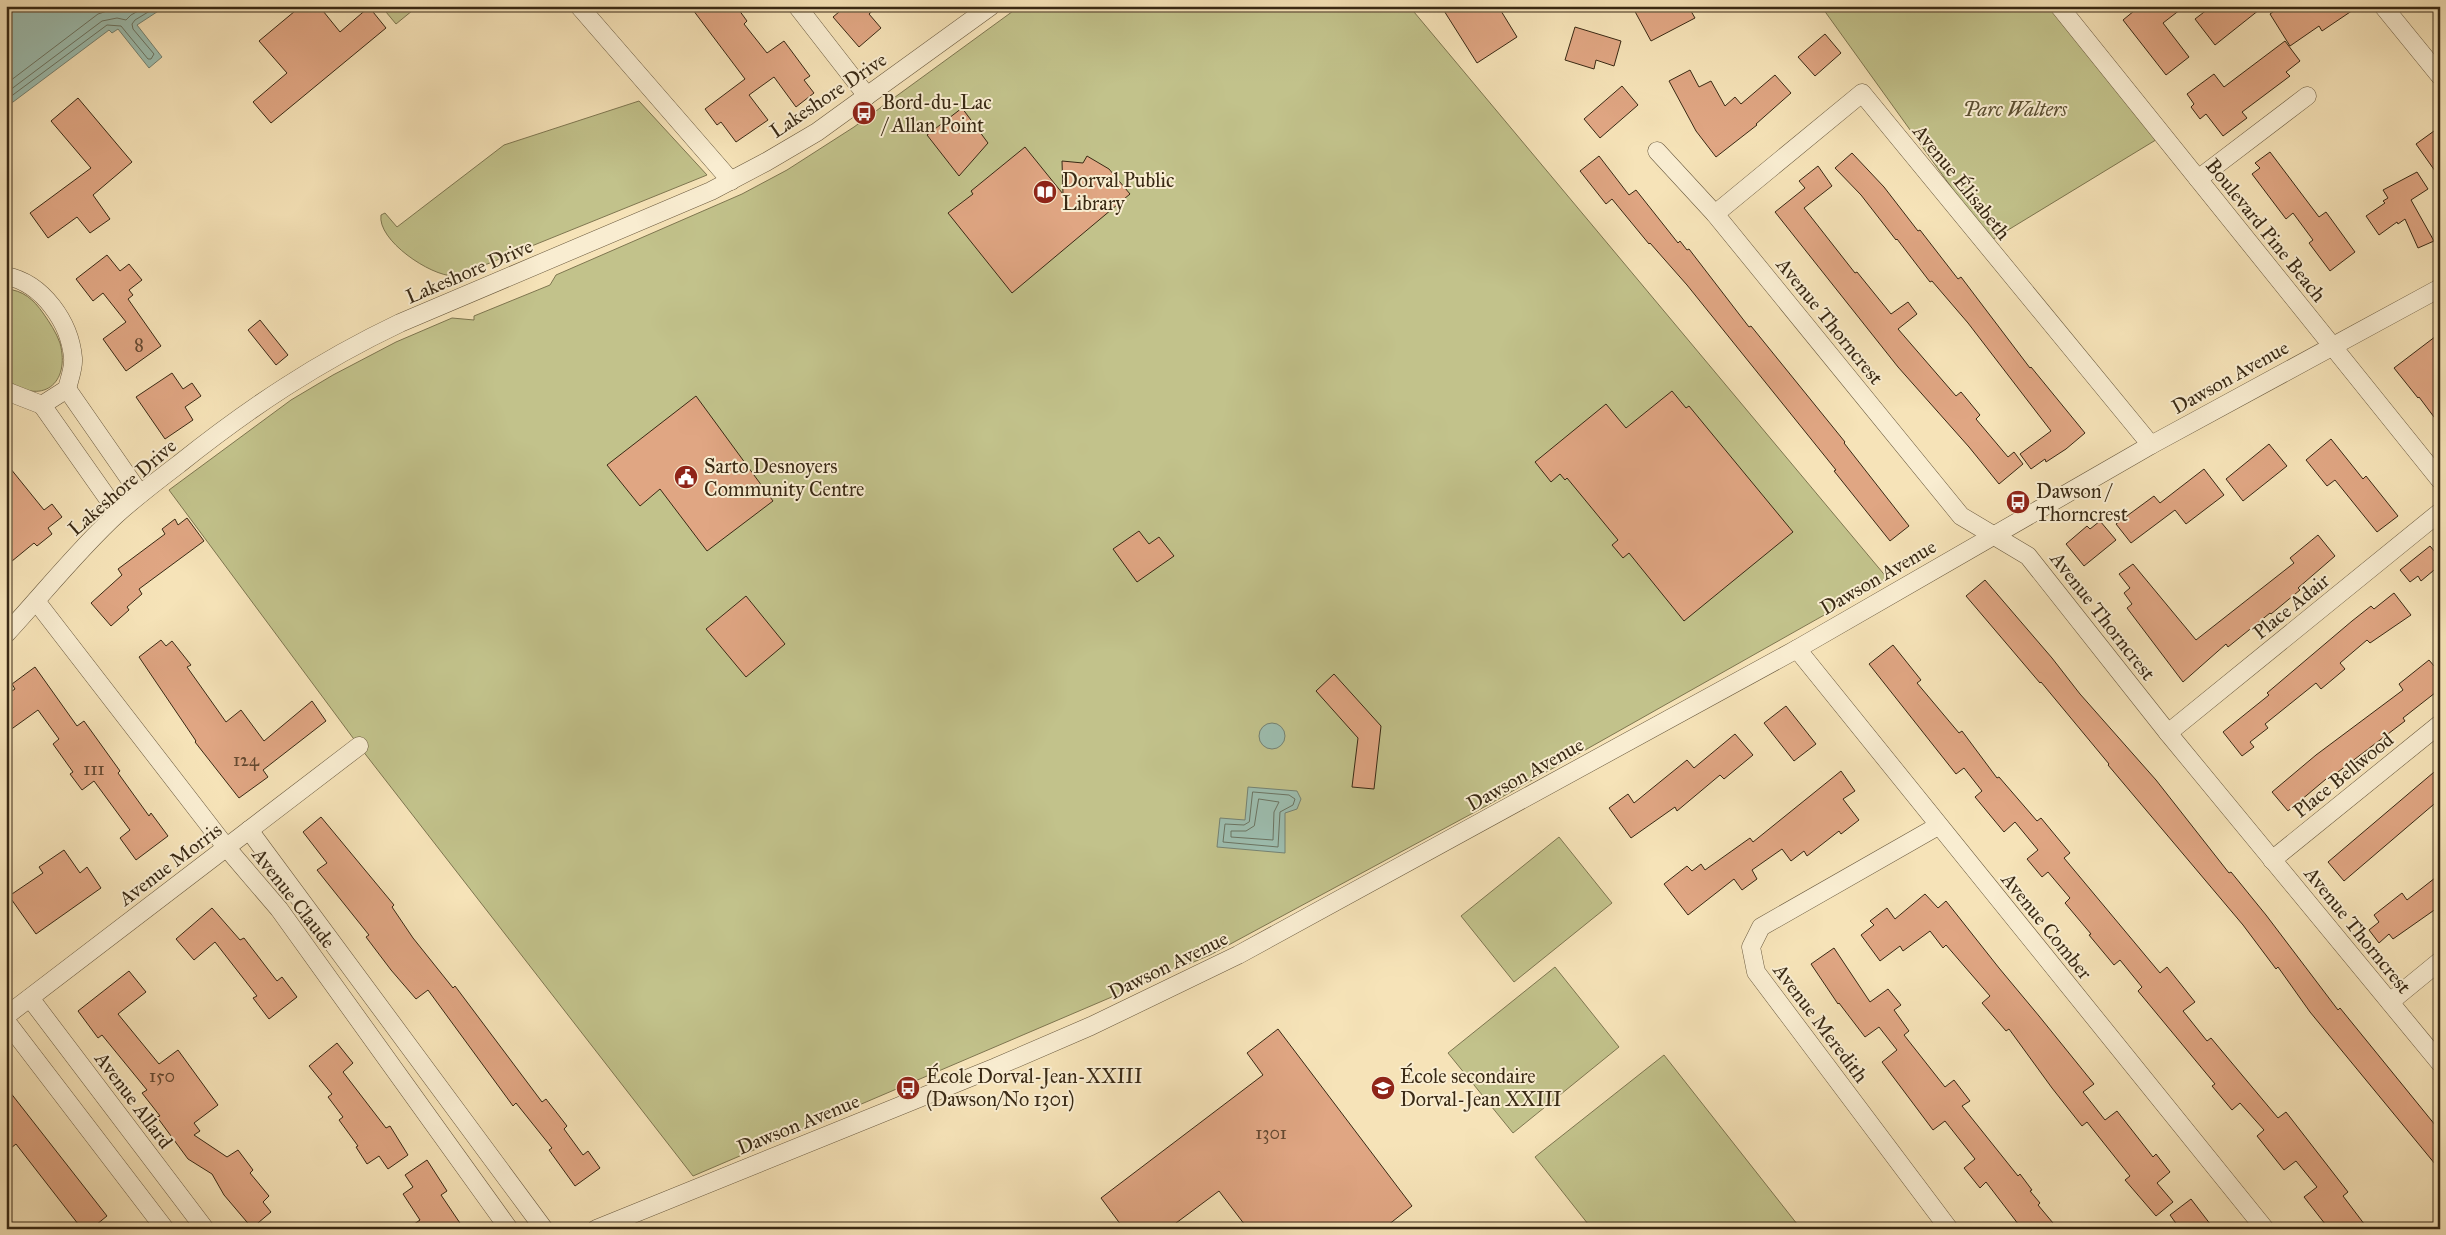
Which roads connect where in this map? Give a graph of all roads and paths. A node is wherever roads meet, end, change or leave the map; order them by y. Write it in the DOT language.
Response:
graph roads {
  1 [pos="579,6"];
  2 [pos="797,6"];
  3 [pos="990,6"];
  4 [pos="2059,6"];
  5 [pos="2383,6"];
  6 [pos="2440,76"];
  7 [pos="867,96"];
  8 [pos="2307,96"];
  9 [pos="1657,151"];
  10 [pos="2198,179"];
  11 [pos="731,181"];
  12 [pos="1715,214"];
  13 [pos="6,276"];
  14 [pos="2440,288"];
  15 [pos="2331,345"];
  16 [pos="67,389"];
  17 [pos="6,391"];
  18 [pos="42,405"];
  19 [pos="2150,445"];
  20 [pos="2440,480"];
  21 [pos="140,494"];
  22 [pos="2440,512"];
  23 [pos="118,513"];
  24 [pos="1993,534"];
  25 [pos="36,602"];
  26 [pos="6,634"];
  27 [pos="1797,649"];
  28 [pos="2440,724"];
  29 [pos="2168,733"];
  30 [pos="359,746"];
  31 [pos="1938,826"];
  32 [pos="249,830"];
  33 [pos="226,847"];
  34 [pos="2272,860"];
  35 [pos="2440,961"];
  36 [pos="30,998"];
  37 [pos="2390,1002"];
  38 [pos="6,1016"];
  39 [pos="6,1021"];
  40 [pos="2440,1063"];
  41 [pos="164,1229"];
  42 [pos="205,1229"];
  43 [pos="509,1229"];
  44 [pos="544,1229"];
  45 [pos="596,1229"];
  46 [pos="1949,1229"];
  47 [pos="2266,1229"];
  1 -- 11 [label="street"];
  2 -- 7 [label="street"];
  3 -- 7 [label="street, Lakeshore Drive"];
  4 -- 10 [label="street, Boulevard Pine Beach"];
  5 -- 6 [label="street"];
  7 -- 11 [label="street, Lakeshore Drive"];
  8 -- 10 [label="street"];
  9 -- 12 [label="street, Avenue Thorncrest"];
  10 -- 15 [label="street, Boulevard Pine Beach"];
  11 -- 21 [label="street, Lakeshore Drive"];
  12 -- 19 [label="street, Avenue Élisabeth"];
  12 -- 24 [label="street, Avenue Thorncrest"];
  13 -- 16 [label="street"];
  14 -- 15 [label="street, Dawson Avenue"];
  15 -- 19 [label="street, Dawson Avenue"];
  15 -- 20 [label="street, Boulevard Pine Beach"];
  16 -- 18 [label="street"];
  16 -- 21 [label="street"];
  17 -- 18 [label="street"];
  18 -- 23 [label="street"];
  19 -- 24 [label="street, Dawson Avenue"];
  21 -- 23 [label="street, Lakeshore Drive"];
  22 -- 29 [label="street, Place Adair"];
  23 -- 25 [label="street, Lakeshore Drive"];
  24 -- 27 [label="street, Dawson Avenue"];
  24 -- 29 [label="street, Avenue Thorncrest"];
  25 -- 26 [label="street, Lakeshore Drive"];
  25 -- 33 [label="street, Avenue Claude"];
  27 -- 31 [label="street, Avenue Comber"];
  27 -- 45 [label="street, Dawson Avenue"];
  28 -- 34 [label="street, Place Bellwood"];
  29 -- 34 [label="street, Avenue Thorncrest"];
  30 -- 32 [label="street, Avenue Morris"];
  31 -- 46 [label="street, Avenue Meredith"];
  31 -- 47 [label="street, Avenue Comber"];
  32 -- 33 [label="street, Avenue Morris"];
  32 -- 44 [label="street, Avenue Claude"];
  33 -- 36 [label="street, Avenue Morris"];
  33 -- 43 [label="street, Avenue Claude"];
  34 -- 37 [label="street, Avenue Thorncrest"];
  35 -- 37 [label="street"];
  36 -- 38 [label="street, Avenue Morris"];
  36 -- 42 [label="street, Avenue Allard"];
  37 -- 40 [label="street, Avenue Thorncrest"];
  39 -- 41 [label="street"];
}
